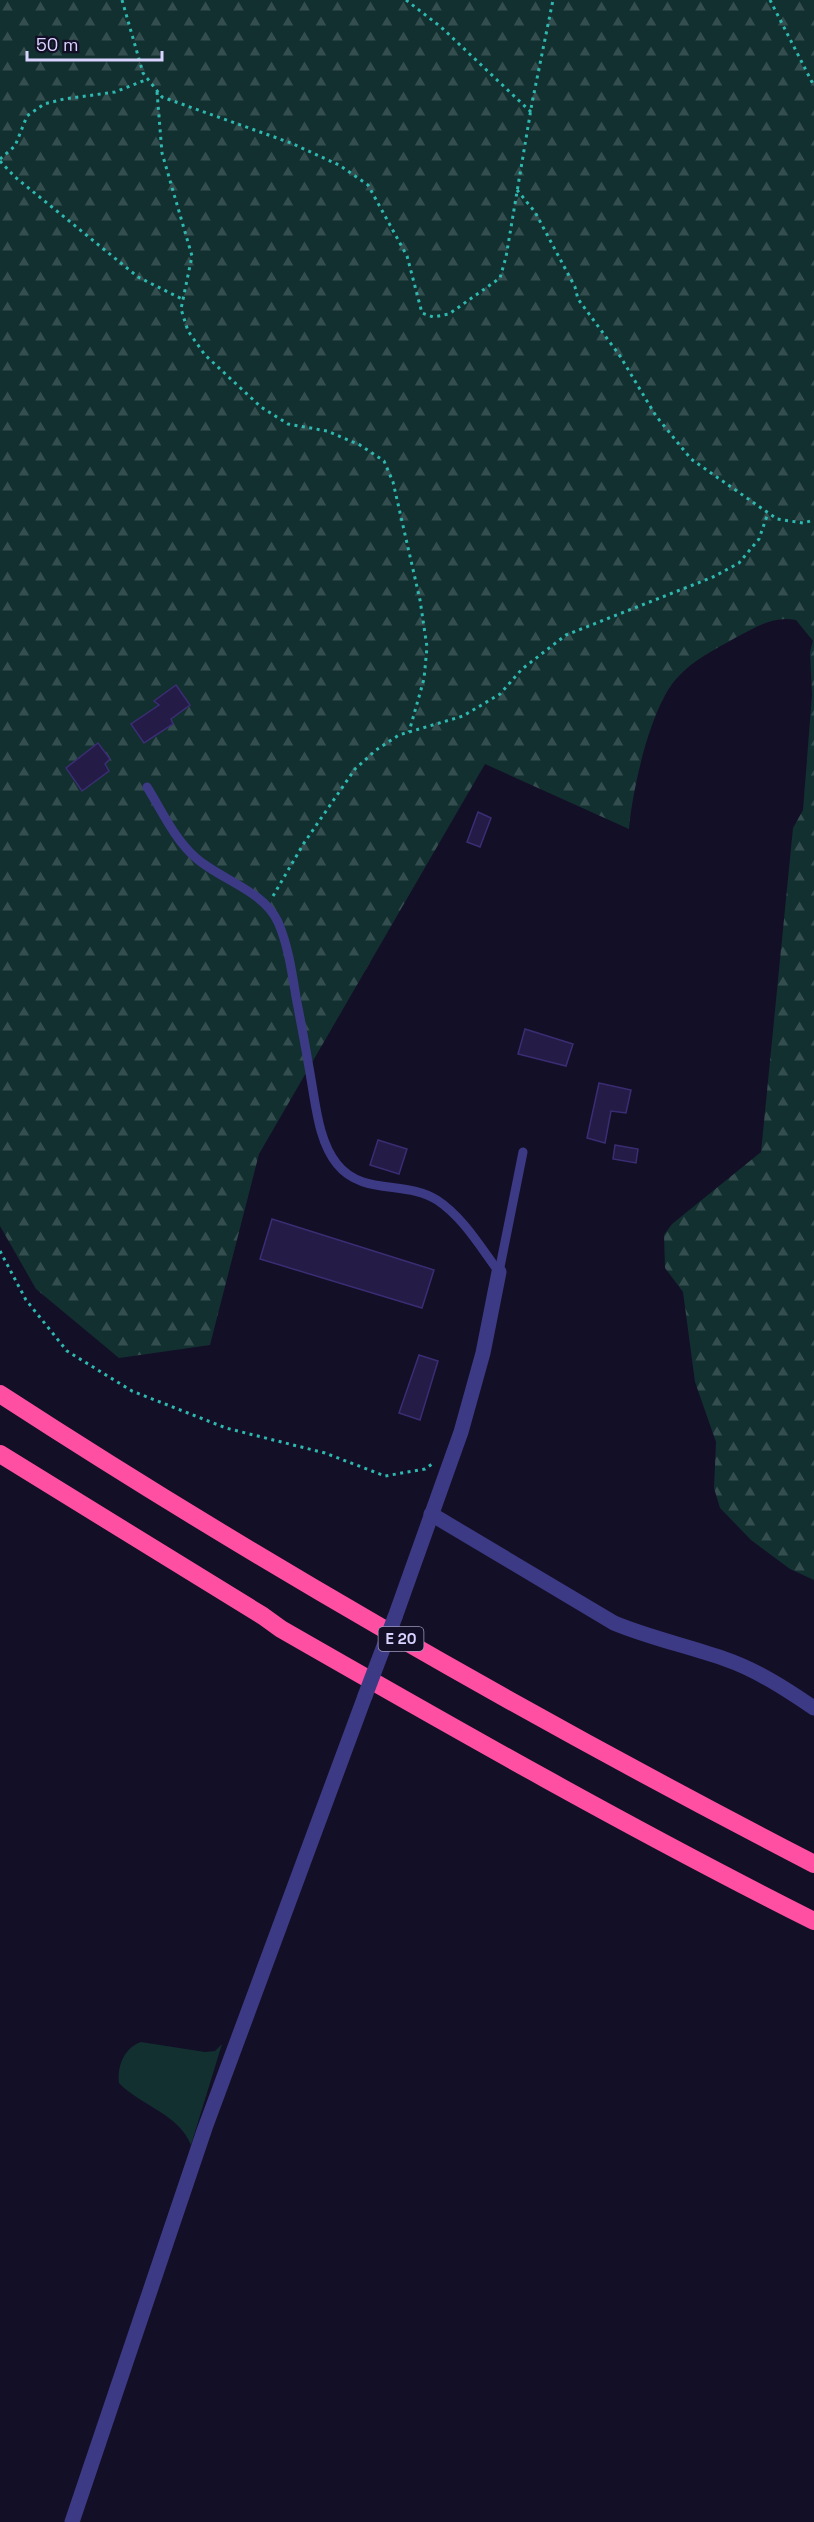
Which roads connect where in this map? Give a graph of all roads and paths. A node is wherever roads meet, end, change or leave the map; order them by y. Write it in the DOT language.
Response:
graph roads {
  1 [pos="122,0"];
  2 [pos="406,0"];
  3 [pos="553,0"];
  4 [pos="770,0"];
  5 [pos="148,79"];
  6 [pos="814,86"];
  7 [pos="157,90"];
  8 [pos="531,112"];
  9 [pos="0,160"];
  10 [pos="517,190"];
  11 [pos="184,300"];
  12 [pos="768,513"];
  13 [pos="814,520"];
  14 [pos="409,732"];
  15 [pos="147,787"];
  16 [pos="266,907"];
  17 [pos="523,1152"];
  18 [pos="0,1251"];
  19 [pos="500,1272"];
  20 [pos="0,1394"];
  21 [pos="454,1451"];
  22 [pos="0,1454"];
  23 [pos="431,1514"];
  24 [pos="814,1708"];
  25 [pos="814,1864"];
  26 [pos="814,1921"];
  27 [pos="72,2522"];
  1 -- 5 [label="path"];
  2 -- 8 [label="path"];
  3 -- 8 [label="path"];
  4 -- 6 [label="path"];
  5 -- 7 [label="path"];
  5 -- 9 [label="path"];
  7 -- 10 [label="path"];
  7 -- 11 [label="path"];
  8 -- 10 [label="path"];
  9 -- 11 [label="path"];
  10 -- 12 [label="path"];
  11 -- 14 [label="path"];
  12 -- 13 [label="path"];
  12 -- 14 [label="path"];
  14 -- 16 [label="path"];
  15 -- 16 [label="lane"];
  16 -- 19 [label="lane"];
  17 -- 19 [label="lane"];
  18 -- 21 [label="path"];
  19 -- 21 [label="street"];
  20 -- 25 [label="highway, E 20"];
  21 -- 23 [label="street"];
  22 -- 26 [label="highway"];
  23 -- 24 [label="street"];
  23 -- 27 [label="street, bridge"];
}
